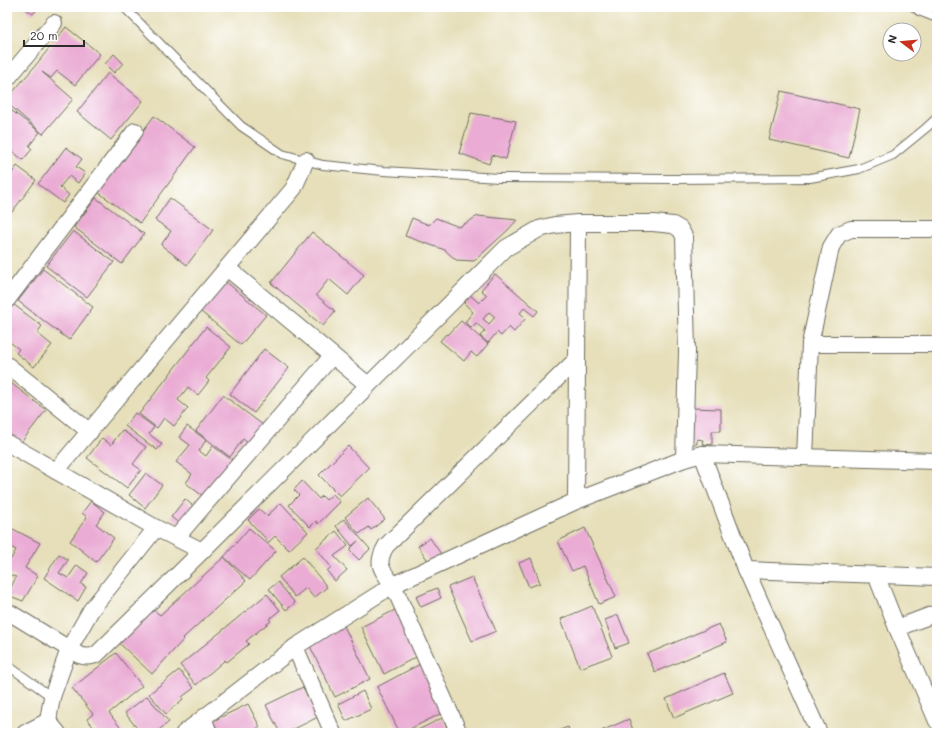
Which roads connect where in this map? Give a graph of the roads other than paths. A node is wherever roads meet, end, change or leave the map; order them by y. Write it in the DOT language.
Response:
graph roads {
  1 [pos="124,7"];
  2 [pos="914,7"];
  3 [pos="937,18"];
  4 [pos="54,23"];
  5 [pos="7,79"];
  6 [pos="937,118"];
  7 [pos="135,131"];
  8 [pos="306,160"];
  9 [pos="578,223"];
  10 [pos="937,229"];
  11 [pos="226,268"];
  12 [pos="7,300"];
  13 [pos="810,344"];
  14 [pos="937,344"];
  15 [pos="332,356"];
  16 [pos="577,359"];
  17 [pos="7,365"];
  18 [pos="368,385"];
  19 [pos="90,432"];
  20 [pos="7,443"];
  21 [pos="702,454"];
  22 [pos="805,457"];
  23 [pos="684,458"];
  24 [pos="937,460"];
  25 [pos="56,471"];
  26 [pos="576,501"];
  27 [pos="156,528"];
  28 [pos="176,538"];
  29 [pos="202,551"];
  30 [pos="746,570"];
  31 [pos="876,574"];
  32 [pos="937,577"];
  33 [pos="393,585"];
  34 [pos="7,611"];
  35 [pos="937,612"];
  36 [pos="897,628"];
  37 [pos="296,647"];
  38 [pos="69,649"];
  39 [pos="7,665"];
  40 [pos="52,697"];
  41 [pos="203,718"];
  42 [pos="937,721"];
  43 [pos="53,727"];
  44 [pos="25,733"];
  45 [pos="184,733"];
  46 [pos="210,733"];
  47 [pos="333,733"];
  48 [pos="459,733"];
  49 [pos="819,733"];
  1 -- 8 [label="lane"];
  2 -- 3 [label="lane"];
  4 -- 5 [label="street"];
  6 -- 8 [label="lane"];
  7 -- 12 [label="street"];
  8 -- 11 [label="street"];
  9 -- 16 [label="street"];
  9 -- 18 [label="street"];
  9 -- 23 [label="street"];
  10 -- 13 [label="street"];
  11 -- 15 [label="street"];
  11 -- 19 [label="street"];
  13 -- 14 [label="street"];
  13 -- 22 [label="street"];
  15 -- 18 [label="street"];
  15 -- 28 [label="street"];
  16 -- 26 [label="street"];
  16 -- 33 [label="street"];
  17 -- 19 [label="street"];
  18 -- 29 [label="street"];
  19 -- 25 [label="street"];
  20 -- 25 [label="street"];
  21 -- 22 [label="street"];
  21 -- 23 [label="street"];
  21 -- 30 [label="street"];
  22 -- 24 [label="street"];
  23 -- 26 [label="street"];
  25 -- 27 [label="street"];
  26 -- 33 [label="street"];
  27 -- 28 [label="street"];
  27 -- 38 [label="street"];
  28 -- 29 [label="street"];
  29 -- 38 [label="street"];
  30 -- 31 [label="street"];
  30 -- 49 [label="street"];
  31 -- 32 [label="street"];
  31 -- 36 [label="street"];
  33 -- 37 [label="street"];
  33 -- 48 [label="street"];
  34 -- 38 [label="street"];
  35 -- 36 [label="street"];
  36 -- 42 [label="street"];
  37 -- 41 [label="street"];
  37 -- 47 [label="street"];
  38 -- 40 [label="street"];
  39 -- 40 [label="lane"];
  40 -- 43 [label="street"];
  41 -- 45 [label="street"];
  41 -- 46 [label="street"];
  43 -- 44 [label="street"];
}
